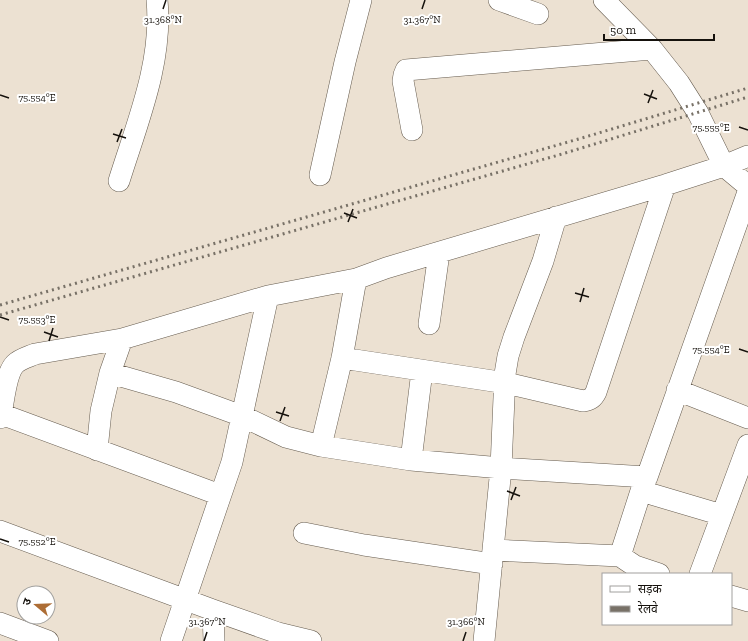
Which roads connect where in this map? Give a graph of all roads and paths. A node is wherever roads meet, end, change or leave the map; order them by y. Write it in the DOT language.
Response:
graph roads {
  1 [pos="157,0"];
  2 [pos="361,0"];
  3 [pos="500,0"];
  4 [pos="604,0"];
  5 [pos="538,14"];
  6 [pos="652,49"];
  7 [pos="412,130"];
  8 [pos="748,156"];
  9 [pos="724,166"];
  10 [pos="320,175"];
  11 [pos="119,180"];
  12 [pos="665,185"];
  13 [pos="748,186"];
  14 [pos="748,192"];
  15 [pos="556,217"];
  16 [pos="439,253"];
  17 [pos="356,279"];
  18 [pos="268,296"];
  19 [pos="429,324"];
  20 [pos="122,339"];
  21 [pos="342,358"];
  22 [pos="422,371"];
  23 [pos="110,373"];
  24 [pos="506,383"];
  25 [pos="677,390"];
  26 [pos="1,416"];
  27 [pos="242,416"];
  28 [pos="748,418"];
  29 [pos="748,445"];
  30 [pos="321,446"];
  31 [pos="97,450"];
  32 [pos="411,460"];
  33 [pos="501,468"];
  34 [pos="644,484"];
  35 [pos="220,495"];
  36 [pos="722,515"];
  37 [pos="0,530"];
  38 [pos="304,534"];
  39 [pos="620,556"];
  40 [pos="492,557"];
  41 [pos="656,573"];
  42 [pos="700,573"];
  43 [pos="185,599"];
  44 [pos="213,610"];
  45 [pos="0,623"];
  46 [pos="278,637"];
  47 [pos="48,641"];
  48 [pos="171,641"];
  49 [pos="214,641"];
  50 [pos="311,641"];
  51 [pos="484,641"];
  1 -- 11 [label="street"];
  2 -- 10 [label="street"];
  3 -- 5 [label="street"];
  4 -- 6 [label="street"];
  6 -- 7 [label="street"];
  6 -- 9 [label="street"];
  8 -- 9 [label="street"];
  9 -- 12 [label="street"];
  9 -- 13 [label="street"];
  12 -- 15 [label="street"];
  12 -- 24 [label="street"];
  14 -- 25 [label="street"];
  15 -- 16 [label="street"];
  15 -- 24 [label="street"];
  16 -- 17 [label="street"];
  16 -- 19 [label="street"];
  17 -- 18 [label="street"];
  17 -- 21 [label="street"];
  18 -- 20 [label="street"];
  18 -- 27 [label="street"];
  20 -- 23 [label="street"];
  20 -- 26 [label="street"];
  21 -- 22 [label="street"];
  21 -- 30 [label="street"];
  22 -- 24 [label="street"];
  22 -- 32 [label="street"];
  23 -- 27 [label="street"];
  23 -- 31 [label="street"];
  24 -- 33 [label="street"];
  25 -- 28 [label="street"];
  25 -- 34 [label="street"];
  26 -- 31 [label="street"];
  27 -- 30 [label="street"];
  27 -- 35 [label="street"];
  29 -- 36 [label="street"];
  30 -- 32 [label="street"];
  31 -- 35 [label="street"];
  32 -- 33 [label="street"];
  33 -- 34 [label="street"];
  33 -- 40 [label="street"];
  34 -- 36 [label="street"];
  34 -- 39 [label="street"];
  35 -- 43 [label="street"];
  36 -- 42 [label="street"];
  37 -- 43 [label="street"];
  38 -- 40 [label="street"];
  39 -- 40 [label="street"];
  39 -- 41 [label="street"];
  40 -- 51 [label="street"];
  43 -- 44 [label="street"];
  43 -- 48 [label="street"];
  44 -- 46 [label="street"];
  44 -- 49 [label="street"];
  45 -- 47 [label="street"];
  46 -- 50 [label="street"];
}
